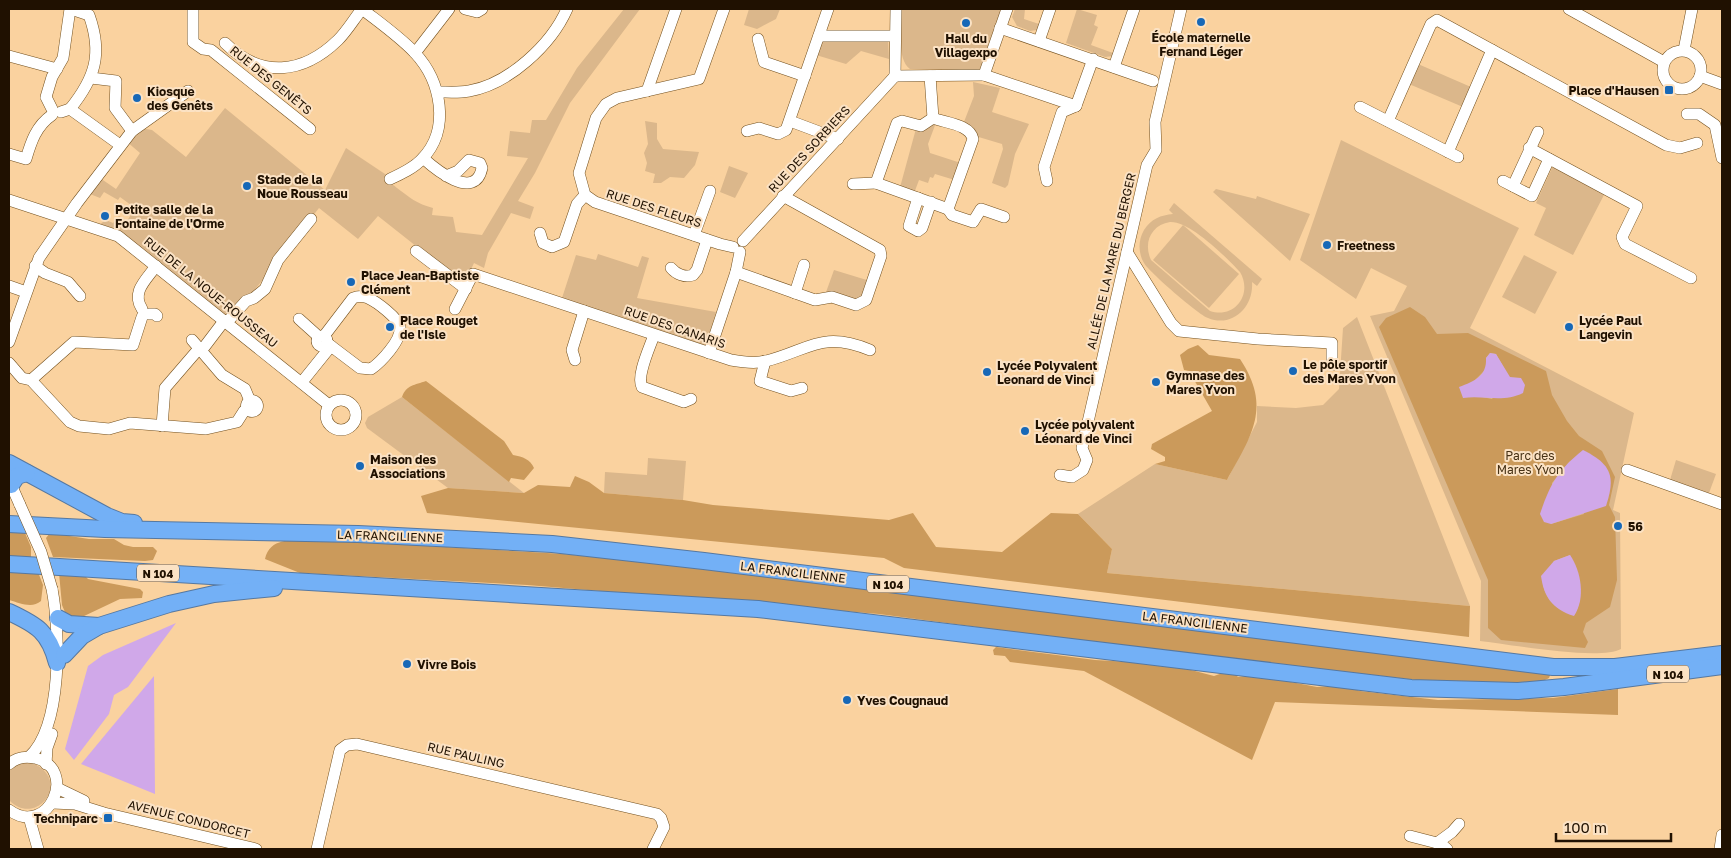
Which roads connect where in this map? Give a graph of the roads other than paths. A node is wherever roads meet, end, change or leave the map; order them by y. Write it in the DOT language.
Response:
graph roads {
  1 [pos="71,9"];
  2 [pos="193,9"];
  3 [pos="362,9"];
  4 [pos="448,9"];
  5 [pos="466,9"];
  6 [pos="482,9"];
  7 [pos="567,9"];
  8 [pos="676,9"];
  9 [pos="724,9"];
  10 [pos="828,9"];
  11 [pos="896,9"];
  12 [pos="1007,9"];
  13 [pos="1050,9"];
  14 [pos="1134,9"];
  15 [pos="1181,9"];
  16 [pos="1568,9"];
  17 [pos="1692,9"];
  18 [pos="1000,28"];
  19 [pos="819,36"];
  20 [pos="895,36"];
  21 [pos="758,39"];
  22 [pos="1039,41"];
  23 [pos="225,43"];
  24 [pos="1492,50"];
  25 [pos="1684,50"];
  26 [pos="416,53"];
  27 [pos="9,56"];
  28 [pos="1093,59"];
  29 [pos="1664,62"];
  30 [pos="1114,67"];
  31 [pos="58,69"];
  32 [pos="984,75"];
  33 [pos="806,76"];
  34 [pos="895,76"];
  35 [pos="930,76"];
  36 [pos="1700,76"];
  37 [pos="91,78"];
  38 [pos="1153,81"];
  39 [pos="1722,84"];
  40 [pos="188,91"];
  41 [pos="647,91"];
  42 [pos="438,92"];
  43 [pos="1076,106"];
  44 [pos="1360,107"];
  45 [pos="59,111"];
  46 [pos="1687,114"];
  47 [pos="932,118"];
  48 [pos="790,121"];
  49 [pos="1388,122"];
  50 [pos="310,129"];
  51 [pos="132,131"];
  52 [pos="747,131"];
  53 [pos="1538,132"];
  54 [pos="838,139"];
  55 [pos="1697,143"];
  56 [pos="120,145"];
  57 [pos="1529,148"];
  58 [pos="9,154"];
  59 [pos="423,158"];
  60 [pos="1722,158"];
  61 [pos="1549,159"];
  62 [pos="446,176"];
  63 [pos="390,180"];
  64 [pos="1047,181"];
  65 [pos="876,183"];
  66 [pos="853,184"];
  67 [pos="710,191"];
  68 [pos="585,195"];
  69 [pos="783,196"];
  70 [pos="918,198"];
  71 [pos="9,200"];
  72 [pos="931,202"];
  73 [pos="948,209"];
  74 [pos="1004,217"];
  75 [pos="66,218"];
  76 [pos="311,219"];
  77 [pos="540,233"];
  78 [pos="694,235"];
  79 [pos="707,240"];
  80 [pos="739,247"];
  81 [pos="416,251"];
  82 [pos="1127,252"];
  83 [pos="804,265"];
  84 [pos="35,266"];
  85 [pos="156,266"];
  86 [pos="671,268"];
  87 [pos="736,272"];
  88 [pos="1691,278"];
  89 [pos="9,286"];
  90 [pos="466,290"];
  91 [pos="26,292"];
  92 [pos="795,293"];
  93 [pos="80,296"];
  94 [pos="455,308"];
  95 [pos="584,311"];
  96 [pos="13,316"];
  97 [pos="299,319"];
  98 [pos="224,321"];
  99 [pos="654,335"];
  100 [pos="192,340"];
  101 [pos="325,341"];
  102 [pos="9,342"];
  103 [pos="199,349"];
  104 [pos="870,350"];
  105 [pos="709,353"];
  106 [pos="575,360"];
  107 [pos="765,361"];
  108 [pos="9,363"];
  109 [pos="1332,365"];
  110 [pos="31,380"];
  111 [pos="302,382"];
  112 [pos="802,388"];
  113 [pos="691,399"];
  114 [pos="329,405"];
  115 [pos="162,426"];
  116 [pos="9,463"];
  117 [pos="1627,470"];
  118 [pos="27,473"];
  119 [pos="1060,475"];
  120 [pos="10,483"];
  121 [pos="1722,504"];
  122 [pos="9,524"];
  123 [pos="157,531"];
  124 [pos="9,564"];
  125 [pos="307,581"];
  126 [pos="9,612"];
  127 [pos="58,618"];
  128 [pos="99,626"];
  129 [pos="1722,654"];
  130 [pos="61,659"];
  131 [pos="1722,666"];
  132 [pos="29,757"];
  133 [pos="9,764"];
  134 [pos="46,764"];
  135 [pos="57,788"];
  136 [pos="52,803"];
  137 [pos="10,814"];
  138 [pos="115,815"];
  139 [pos="29,816"];
  140 [pos="1455,828"];
  141 [pos="1722,835"];
  142 [pos="655,845"];
  143 [pos="1435,847"];
  144 [pos="38,849"];
  145 [pos="256,849"];
  146 [pos="317,849"];
  147 [pos="1720,849"];
  1 -- 31 [label="street"];
  1 -- 37 [label="street"];
  2 -- 50 [label="street, RUE DES GENÊTS"];
  3 -- 23 [label="street"];
  3 -- 26 [label="street"];
  4 -- 26 [label="street"];
  5 -- 6 [label="street"];
  7 -- 42 [label="street"];
  8 -- 41 [label="street"];
  9 -- 41 [label="street"];
  10 -- 19 [label="street"];
  11 -- 20 [label="street"];
  12 -- 18 [label="street"];
  13 -- 22 [label="street"];
  14 -- 30 [label="street"];
  15 -- 82 [label="street, ALLÉE DE LA MARE DU BERGER"];
  16 -- 29 [label="street"];
  17 -- 25 [label="street"];
  18 -- 22 [label="street"];
  18 -- 32 [label="street"];
  19 -- 20 [label="street"];
  19 -- 33 [label="street"];
  20 -- 34 [label="street"];
  21 -- 33 [label="street"];
  22 -- 28 [label="street"];
  24 -- 49 [label="street"];
  24 -- 49 [label="street"];
  24 -- 55 [label="street"];
  25 -- 29 [label="street"];
  25 -- 36 [label="street"];
  26 -- 42 [label="street"];
  27 -- 31 [label="street"];
  28 -- 30 [label="street"];
  28 -- 43 [label="street"];
  29 -- 36 [label="street"];
  30 -- 38 [label="street"];
  31 -- 45 [label="street"];
  32 -- 35 [label="street"];
  32 -- 43 [label="street"];
  33 -- 48 [label="street"];
  34 -- 35 [label="street"];
  34 -- 54 [label="street, RUE DES SORBIERS"];
  35 -- 47 [label="street"];
  36 -- 39 [label="street"];
  37 -- 45 [label="street"];
  37 -- 51 [label="street"];
  40 -- 51 [label="street"];
  41 -- 68 [label="street"];
  42 -- 59 [label="street"];
  43 -- 64 [label="street"];
  44 -- 49 [label="street"];
  45 -- 56 [label="street"];
  45 -- 58 [label="street"];
  46 -- 60 [label="street"];
  47 -- 65 [label="street"];
  47 -- 73 [label="street"];
  48 -- 52 [label="street"];
  48 -- 54 [label="street"];
  51 -- 56 [label="street"];
  53 -- 57 [label="street"];
  54 -- 69 [label="street, RUE DES SORBIERS"];
  56 -- 75 [label="street"];
  57 -- 61 [label="street"];
  57 -- 61 [label="street"];
  59 -- 62 [label="street"];
  59 -- 63 [label="street"];
  61 -- 88 [label="street"];
  65 -- 66 [label="street"];
  65 -- 70 [label="street"];
  67 -- 78 [label="street"];
  68 -- 77 [label="street"];
  68 -- 78 [label="street, RUE DES FLEURS"];
  69 -- 80 [label="street, RUE DES SORBIERS"];
  69 -- 92 [label="street"];
  70 -- 72 [label="street"];
  70 -- 72 [label="street"];
  71 -- 75 [label="street, RUE DE LA NOUE-ROUSSEAU"];
  72 -- 73 [label="street"];
  73 -- 74 [label="street"];
  75 -- 84 [label="street"];
  75 -- 85 [label="street, RUE DE LA NOUE-ROUSSEAU"];
  76 -- 98 [label="street"];
  78 -- 79 [label="street, RUE DES FLEURS"];
  79 -- 80 [label="street, RUE DES FLEURS"];
  79 -- 86 [label="street"];
  80 -- 87 [label="street"];
  81 -- 90 [label="street"];
  82 -- 109 [label="street"];
  82 -- 119 [label="street, ALLÉE DE LA MARE DU BERGER"];
  83 -- 92 [label="street"];
  84 -- 91 [label="street"];
  84 -- 93 [label="street"];
  85 -- 98 [label="street, RUE DE LA NOUE-ROUSSEAU"];
  85 -- 110 [label="street"];
  87 -- 92 [label="street"];
  87 -- 105 [label="street"];
  89 -- 91 [label="street"];
  90 -- 94 [label="street"];
  90 -- 95 [label="street, RUE DES CANARIS"];
  91 -- 96 [label="street"];
  95 -- 99 [label="street, RUE DES CANARIS"];
  95 -- 106 [label="street"];
  96 -- 102 [label="street"];
  97 -- 101 [label="street"];
  98 -- 103 [label="street"];
  98 -- 111 [label="street, RUE DE LA NOUE-ROUSSEAU"];
  99 -- 105 [label="street, RUE DES CANARIS"];
  99 -- 113 [label="street"];
  100 -- 103 [label="street"];
  101 -- 101 [label="street"];
  101 -- 111 [label="street"];
  103 -- 115 [label="street"];
  103 -- 115 [label="street"];
  104 -- 107 [label="street, RUE DES CANARIS"];
  105 -- 107 [label="street, RUE DES CANARIS"];
  107 -- 112 [label="street"];
  108 -- 110 [label="street"];
  110 -- 115 [label="street"];
  111 -- 114 [label="street, RUE DE LA NOUE-ROUSSEAU"];
  116 -- 118 [label="highway"];
  117 -- 121 [label="street"];
  118 -- 120 [label="highway"];
  118 -- 123 [label="highway"];
  120 -- 127 [label="street, bridge"];
  122 -- 123 [label="highway, LA FRANCILIENNE / N 104"];
  123 -- 129 [label="highway, LA FRANCILIENNE / N 104"];
  124 -- 125 [label="highway, N 104"];
  125 -- 128 [label="highway"];
  125 -- 131 [label="highway, N 104"];
  126 -- 130 [label="highway"];
  127 -- 128 [label="highway"];
  127 -- 130 [label="street"];
  128 -- 130 [label="highway"];
  130 -- 132 [label="street"];
  130 -- 134 [label="street"];
  132 -- 133 [label="street"];
  132 -- 134 [label="street"];
  134 -- 135 [label="street"];
  135 -- 136 [label="street"];
  135 -- 138 [label="street, AVENUE CONDORCET"];
  136 -- 138 [label="street, AVENUE CONDORCET"];
  136 -- 139 [label="street"];
  137 -- 139 [label="street"];
  138 -- 145 [label="street, AVENUE CONDORCET"];
  139 -- 144 [label="street"];
  140 -- 143 [label="street"];
  141 -- 147 [label="street"];
  142 -- 146 [label="street, RUE PAULING"];
}
